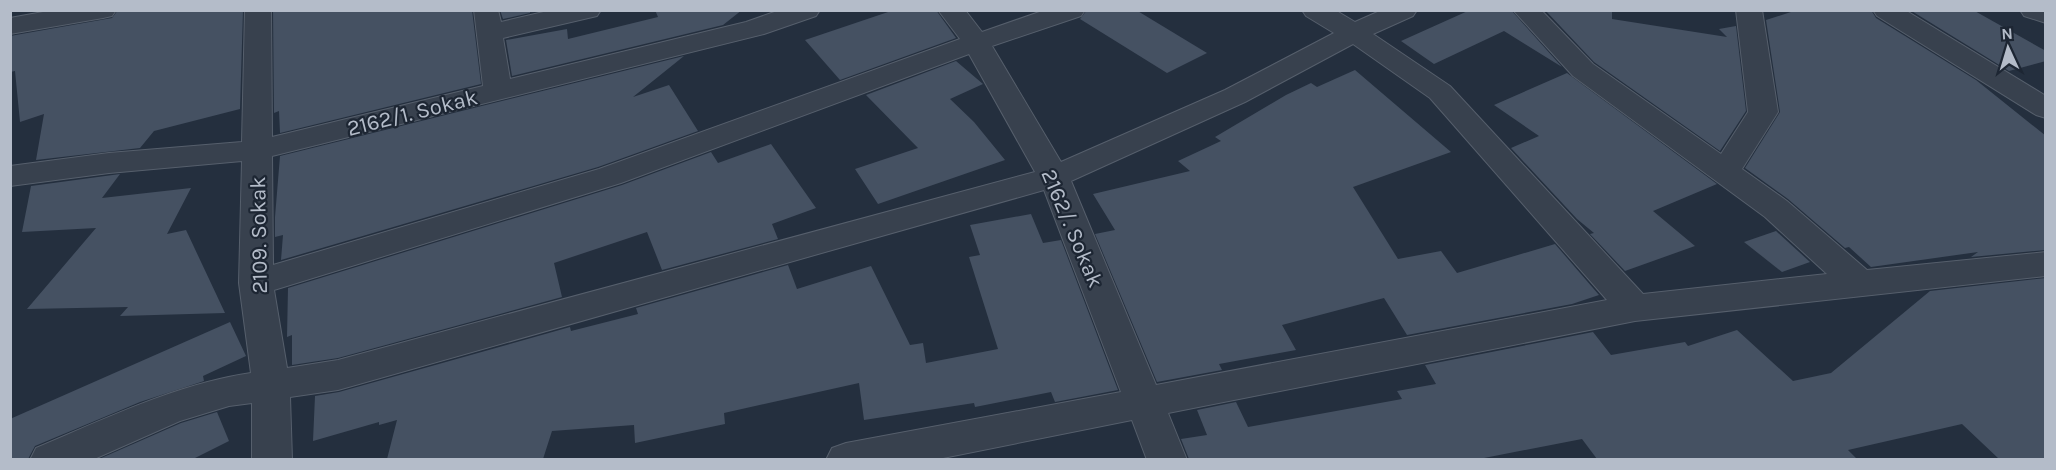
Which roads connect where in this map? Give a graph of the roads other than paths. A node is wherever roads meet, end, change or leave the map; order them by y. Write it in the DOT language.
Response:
graph roads {
  1 [pos="104,10"];
  2 [pos="258,10"];
  3 [pos="588,10"];
  4 [pos="807,10"];
  5 [pos="951,10"];
  6 [pos="1071,10"];
  7 [pos="1315,10"];
  8 [pos="1404,10"];
  9 [pos="1526,10"];
  10 [pos="1749,10"];
  11 [pos="1887,10"];
  12 [pos="2033,10"];
  13 [pos="2046,15"];
  14 [pos="488,22"];
  15 [pos="10,26"];
  16 [pos="1354,33"];
  17 [pos="976,42"];
  18 [pos="498,91"];
  19 [pos="2046,109"];
  20 [pos="257,150"];
  21 [pos="1725,172"];
  22 [pos="10,176"];
  23 [pos="1054,177"];
  24 [pos="2046,264"];
  25 [pos="256,283"];
  26 [pos="1861,284"];
  27 [pos="1635,308"];
  28 [pos="271,383"];
  29 [pos="1144,402"];
  30 [pos="50,459"];
  31 [pos="272,459"];
  32 [pos="846,459"];
  33 [pos="1167,459"];
  1 -- 15 [label="street"];
  2 -- 20 [label="street, 2109. Sokak"];
  3 -- 14 [label="street"];
  4 -- 18 [label="street, 2162/1. Sokak"];
  5 -- 17 [label="street, 2162/. Sokak"];
  6 -- 17 [label="street"];
  7 -- 16 [label="street"];
  8 -- 16 [label="street"];
  9 -- 21 [label="street"];
  10 -- 21 [label="street"];
  11 -- 19 [label="street"];
  12 -- 13 [label="street"];
  14 -- 18 [label="street"];
  16 -- 23 [label="street"];
  16 -- 27 [label="street"];
  17 -- 23 [label="street, 2162/. Sokak"];
  17 -- 25 [label="street"];
  18 -- 20 [label="street, 2162/1. Sokak"];
  20 -- 22 [label="street, 2162/1. Sokak"];
  20 -- 25 [label="street, 2109. Sokak"];
  21 -- 26 [label="street"];
  23 -- 28 [label="street"];
  23 -- 29 [label="street, 2162/. Sokak"];
  24 -- 26 [label="street"];
  25 -- 28 [label="street, 2109. Sokak"];
  26 -- 27 [label="street"];
  27 -- 29 [label="street"];
  28 -- 30 [label="street"];
  28 -- 31 [label="street, 2109. Sokak"];
  29 -- 32 [label="street"];
  29 -- 33 [label="street, 2162/. Sokak"];
}
